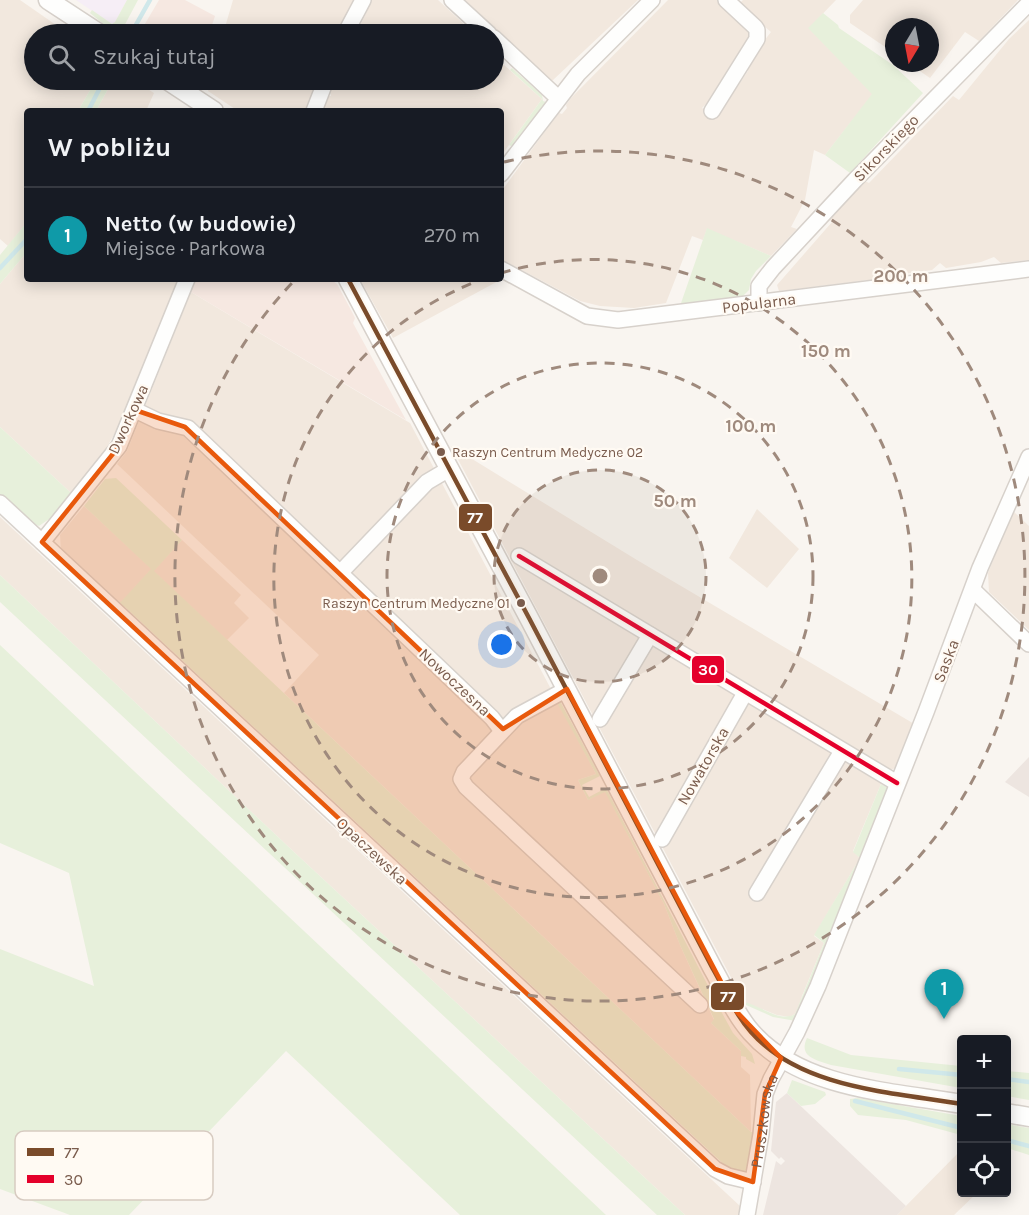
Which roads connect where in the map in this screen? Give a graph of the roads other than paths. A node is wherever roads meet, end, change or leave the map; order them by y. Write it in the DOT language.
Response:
graph roads {
  1 [pos="48,0"];
  2 [pos="363,0"];
  3 [pos="452,0"];
  4 [pos="652,0"];
  5 [pos="726,0"];
  6 [pos="1029,3"];
  7 [pos="85,24"];
  8 [pos="350,24"];
  9 [pos="478,24"];
  10 [pos="504,47"];
  11 [pos="182,90"];
  12 [pos="322,90"];
  13 [pos="558,98"];
  14 [pos="209,108"];
  15 [pos="315,108"];
  16 [pos="712,111"];
  17 [pos="504,170"];
  18 [pos="1029,269"];
  19 [pos="504,271"];
  20 [pos="186,282"];
  21 [pos="350,282"];
  22 [pos="759,303"];
  23 [pos="135,410"];
  24 [pos="1029,457"];
  25 [pos="449,469"];
  26 [pos="0,503"];
  27 [pos="42,542"];
  28 [pos="519,556"];
  29 [pos="341,572"];
  30 [pos="973,590"];
  31 [pos="650,635"];
  32 [pos="1029,644"];
  33 [pos="567,689"];
  34 [pos="746,693"];
  35 [pos="600,719"];
  36 [pos="502,731"];
  37 [pos="842,751"];
  38 [pos="897,783"];
  39 [pos="662,839"];
  40 [pos="757,893"];
  41 [pos="700,1005"];
  42 [pos="781,1058"];
  43 [pos="957,1103"];
  44 [pos="1011,1114"];
  45 [pos="1029,1117"];
  46 [pos="753,1182"];
  47 [pos="747,1215"];
  1 -- 7 [label="street"];
  2 -- 8 [label="street"];
  3 -- 9 [label="street"];
  4 -- 13 [label="street"];
  5 -- 16 [label="street"];
  6 -- 22 [label="street, Sikorskiego"];
  10 -- 13 [label="street"];
  11 -- 14 [label="street"];
  12 -- 15 [label="street"];
  13 -- 17 [label="street"];
  18 -- 22 [label="street, Popularna"];
  19 -- 22 [label="street, Popularna"];
  20 -- 23 [label="street, Dworkowa"];
  21 -- 25 [label="street, Pruszkowska"];
  23 -- 27 [label="street, Dworkowa"];
  23 -- 29 [label="street, Nowoczesna"];
  24 -- 30 [label="street, Saska"];
  25 -- 29 [label="street"];
  25 -- 33 [label="street, Pruszkowska"];
  26 -- 27 [label="street, Opaczewska"];
  27 -- 46 [label="street, Opaczewska"];
  28 -- 31 [label="street"];
  29 -- 36 [label="street, Nowoczesna"];
  30 -- 32 [label="street"];
  30 -- 38 [label="street, Saska"];
  31 -- 34 [label="street"];
  31 -- 35 [label="street"];
  33 -- 36 [label="street"];
  33 -- 42 [label="street, Pruszkowska"];
  34 -- 37 [label="street"];
  34 -- 39 [label="street, Nowatorska"];
  36 -- 41 [label="street, Nowoczesna"];
  37 -- 38 [label="street"];
  37 -- 40 [label="street"];
  38 -- 42 [label="street, Saska"];
  42 -- 43 [label="street"];
  42 -- 46 [label="street, Pruszkowska"];
  44 -- 45 [label="street"];
  46 -- 47 [label="street, Pruszkowska"];
}
